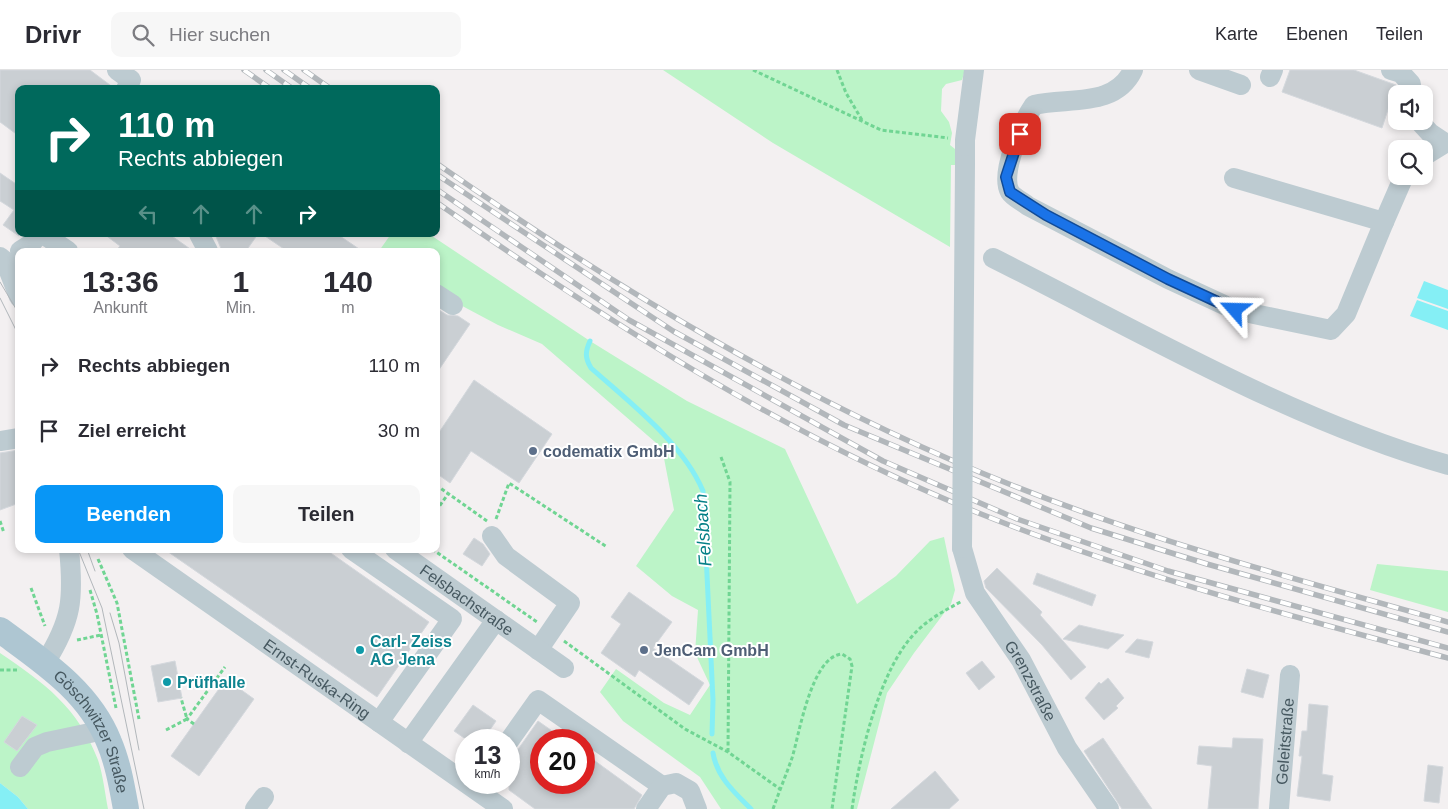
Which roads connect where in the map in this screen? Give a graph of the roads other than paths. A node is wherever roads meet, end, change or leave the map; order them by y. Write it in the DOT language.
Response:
graph roads {
  1 [pos="117,70"];
  2 [pos="974,70"];
  3 [pos="1132,70"];
  4 [pos="1199,70"];
  5 [pos="1392,70"];
  6 [pos="129,85"];
  7 [pos="1241,85"];
  8 [pos="1411,85"];
  9 [pos="1427,130"];
  10 [pos="1446,143"];
  11 [pos="1433,151"];
  12 [pos="1234,178"];
  13 [pos="1400,185"];
  14 [pos="1384,222"];
  15 [pos="36,237"];
  16 [pos="47,237"];
  17 [pos="21,248"];
  18 [pos="64,248"];
  19 [pos="9,253"];
  20 [pos="993,258"];
  21 [pos="15,279"];
  22 [pos="15,439"];
  23 [pos="0,441"];
  24 [pos="1448,465"];
  25 [pos="492,536"];
  26 [pos="70,553"];
  27 [pos="138,553"];
  28 [pos="357,553"];
  29 [pos="402,553"];
  30 [pos="496,620"];
  31 [pos="0,630"];
  32 [pos="538,650"];
  33 [pos="45,663"];
  34 [pos="564,668"];
  35 [pos="1290,675"];
  36 [pos="379,722"];
  37 [pos="111,723"];
  38 [pos="517,729"];
  39 [pos="408,743"];
  40 [pos="20,767"];
  41 [pos="455,772"];
  42 [pos="662,786"];
  43 [pos="486,794"];
  44 [pos="126,809"];
  45 [pos="502,809"];
  46 [pos="646,809"];
  47 [pos="697,809"];
  48 [pos="1109,809"];
  49 [pos="1279,809"];
  1 -- 6 [label="street"];
  2 -- 48 [label="street, Grenzstraße, bridge"];
  3 -- 14 [label="street"];
  4 -- 7 [label="street"];
  5 -- 8 [label="street"];
  9 -- 10 [label="street"];
  10 -- 11 [label="street"];
  12 -- 14 [label="street"];
  13 -- 14 [label="street"];
  15 -- 17 [label="street"];
  16 -- 18 [label="street"];
  19 -- 21 [label="street"];
  20 -- 24 [label="street"];
  22 -- 23 [label="street"];
  25 -- 32 [label="street"];
  26 -- 33 [label="street, Göschwitzer Straße"];
  27 -- 36 [label="street, Ernst-Ruska-Ring"];
  28 -- 36 [label="street"];
  29 -- 30 [label="street, Felsbachstraße"];
  30 -- 32 [label="street, Felsbachstraße"];
  30 -- 39 [label="street"];
  31 -- 33 [label="main road, Göschwitzer Straße"];
  32 -- 34 [label="street, Felsbachstraße"];
  33 -- 37 [label="main road, Göschwitzer Straße"];
  35 -- 49 [label="street, Geleitstraße"];
  36 -- 39 [label="street, Ernst-Ruska-Ring"];
  37 -- 40 [label="street"];
  37 -- 44 [label="main road, Göschwitzer Straße"];
  38 -- 42 [label="street"];
  39 -- 41 [label="street, Ernst-Ruska-Ring"];
  42 -- 46 [label="street"];
  42 -- 47 [label="street"];
  43 -- 45 [label="street, Ernst-Ruska-Ring"];
}
